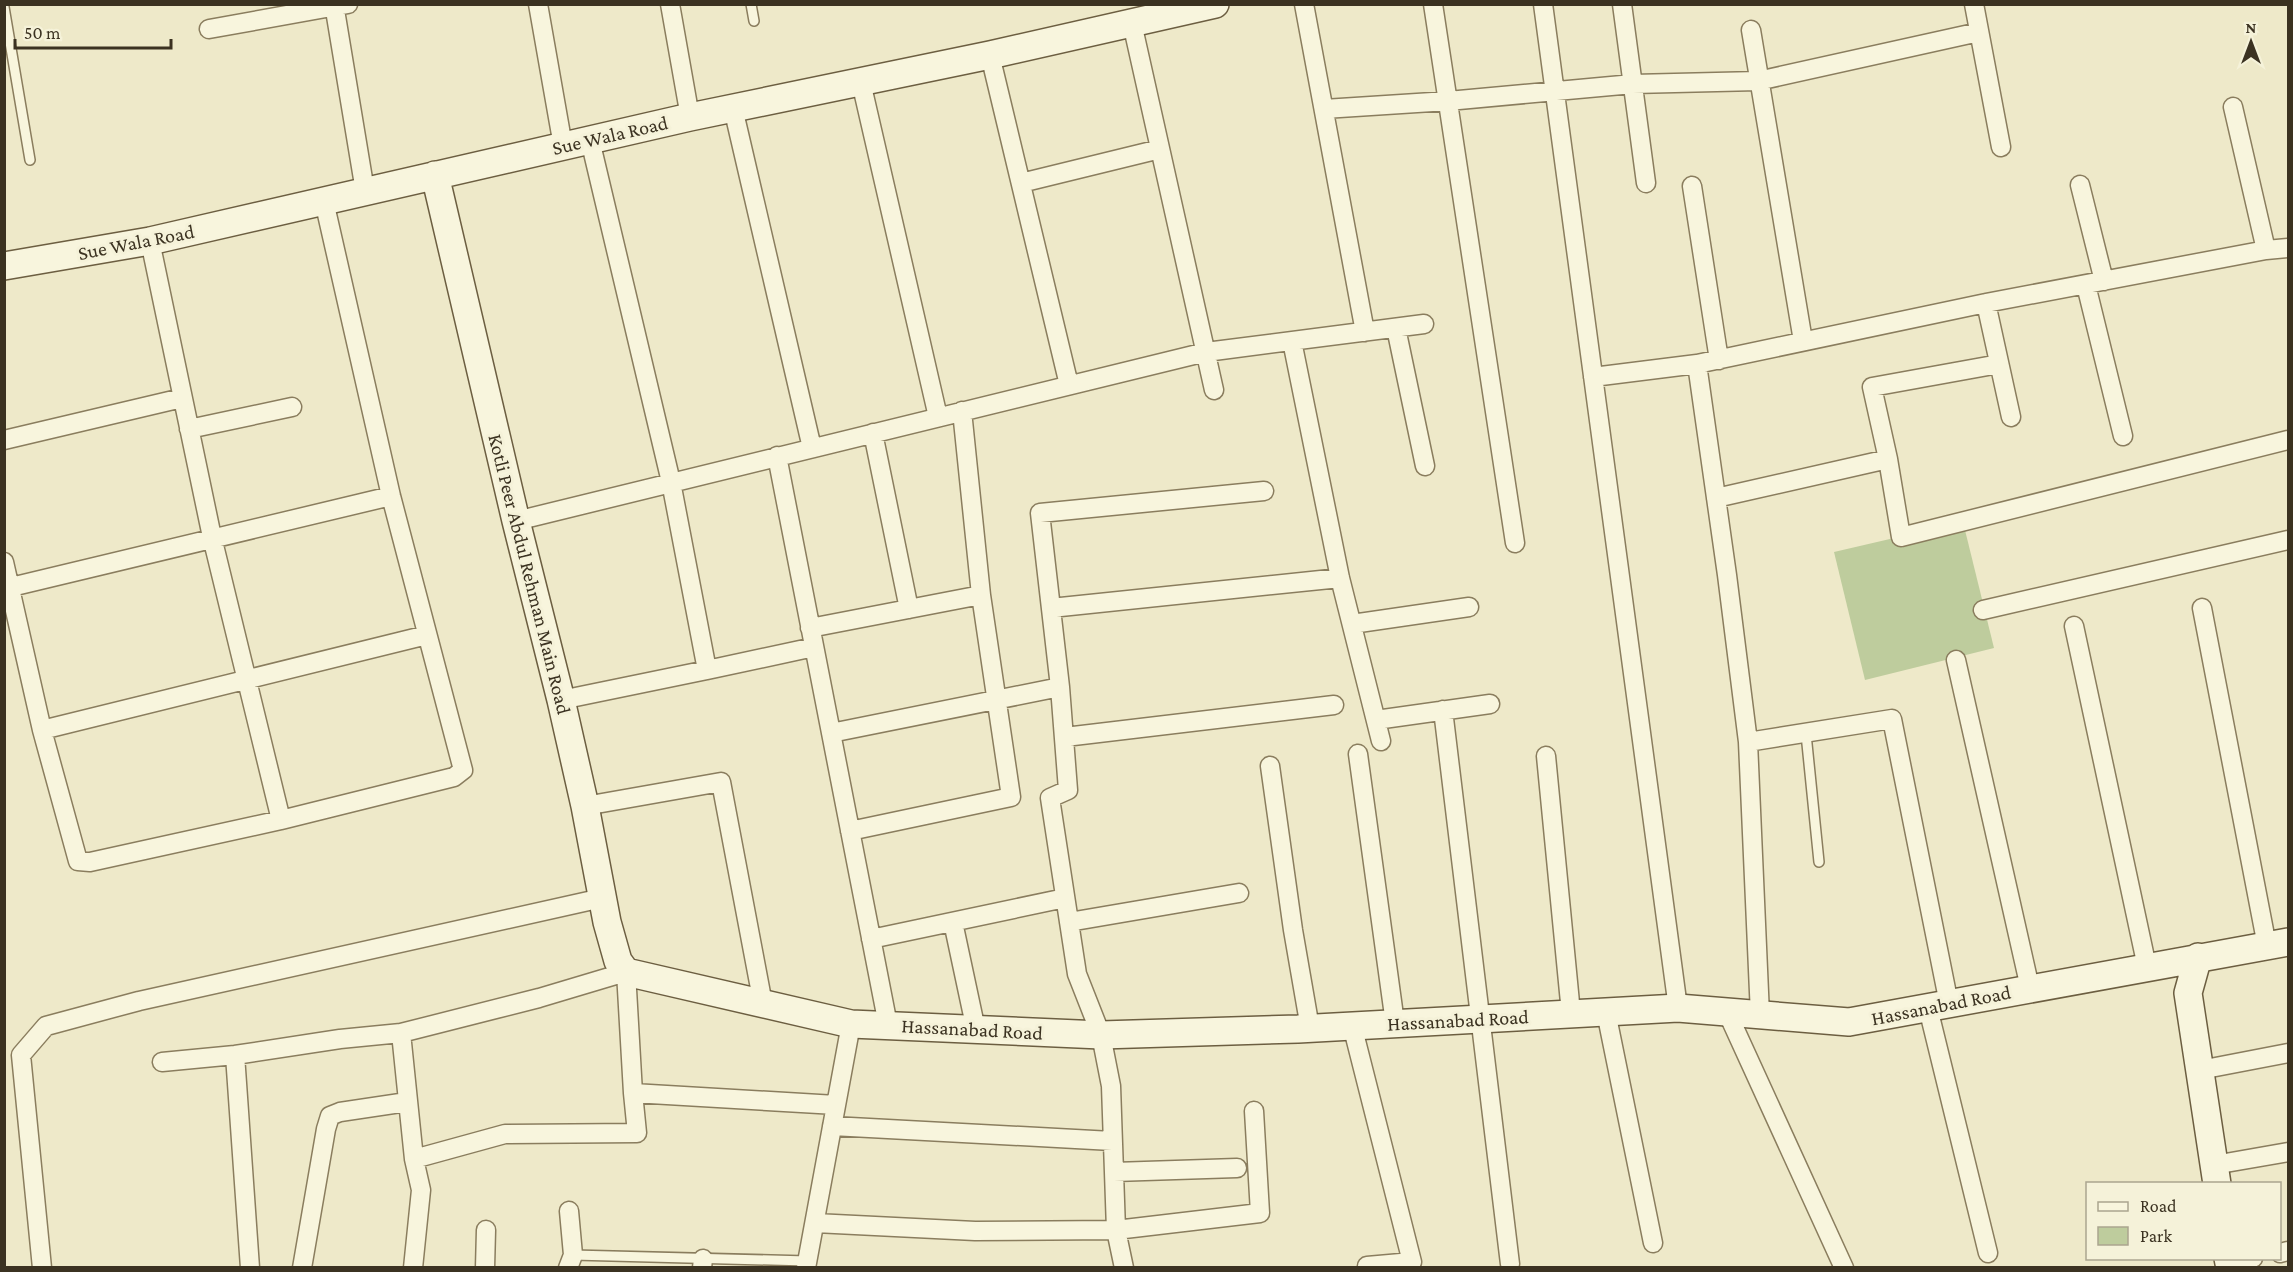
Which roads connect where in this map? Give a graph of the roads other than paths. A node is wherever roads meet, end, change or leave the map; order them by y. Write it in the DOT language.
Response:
graph roads {
  1 [pos="538,4"];
  2 [pos="670,4"];
  3 [pos="751,4"];
  4 [pos="1215,4"];
  5 [pos="1304,4"];
  6 [pos="1433,4"];
  7 [pos="1543,4"];
  8 [pos="1622,4"];
  9 [pos="1974,4"];
  10 [pos="339,5"];
  11 [pos="4,7"];
  12 [pos="754,21"];
  13 [pos="1132,23"];
  14 [pos="209,29"];
  15 [pos="1751,30"];
  16 [pos="1979,32"];
  17 [pos="990,55"];
  18 [pos="1758,81"];
  19 [pos="861,82"];
  20 [pos="1633,84"];
  21 [pos="1555,91"];
  22 [pos="1448,101"];
  23 [pos="2233,106"];
  24 [pos="733,108"];
  25 [pos="1324,109"];
  26 [pos="690,117"];
  27 [pos="590,140"];
  28 [pos="563,146"];
  29 [pos="2001,147"];
  30 [pos="1160,149"];
  31 [pos="30,160"];
  32 [pos="435,175"];
  33 [pos="1021,183"];
  34 [pos="1646,183"];
  35 [pos="2080,185"];
  36 [pos="1692,186"];
  37 [pos="366,191"];
  38 [pos="324,201"];
  39 [pos="150,241"];
  40 [pos="2289,248"];
  41 [pos="2266,250"];
  42 [pos="4,266"];
  43 [pos="2095,283"];
  44 [pos="1986,303"];
  45 [pos="1424,324"];
  46 [pos="1396,328"];
  47 [pos="1365,332"];
  48 [pos="1292,341"];
  49 [pos="1803,341"];
  50 [pos="1206,352"];
  51 [pos="1719,360"];
  52 [pos="1697,364"];
  53 [pos="1999,364"];
  54 [pos="1593,377"];
  55 [pos="1069,385"];
  56 [pos="1214,390"];
  57 [pos="182,398"];
  58 [pos="292,407"];
  59 [pos="962,411"];
  60 [pos="938,417"];
  61 [pos="2012,417"];
  62 [pos="189,429"];
  63 [pos="873,433"];
  64 [pos="2123,436"];
  65 [pos="4,440"];
  66 [pos="2289,440"];
  67 [pos="812,448"];
  68 [pos="777,456"];
  69 [pos="1888,459"];
  70 [pos="1425,466"];
  71 [pos="671,482"];
  72 [pos="1264,491"];
  73 [pos="391,496"];
  74 [pos="1716,498"];
  75 [pos="516,521"];
  76 [pos="212,537"];
  77 [pos="2289,540"];
  78 [pos="1515,543"];
  79 [pos="4,562"];
  80 [pos="1340,578"];
  81 [pos="11,587"];
  82 [pos="981,595"];
  83 [pos="1469,607"];
  84 [pos="1051,608"];
  85 [pos="2202,608"];
  86 [pos="909,609"];
  87 [pos="1983,610"];
  88 [pos="1352,624"];
  89 [pos="2074,626"];
  90 [pos="810,628"];
  91 [pos="428,635"];
  92 [pos="814,647"];
  93 [pos="1956,660"];
  94 [pos="708,670"];
  95 [pos="246,680"];
  96 [pos="1060,687"];
  97 [pos="561,700"];
  98 [pos="997,700"];
  99 [pos="1490,704"];
  100 [pos="1334,705"];
  101 [pos="1443,710"];
  102 [pos="1376,720"];
  103 [pos="42,730"];
  104 [pos="831,733"];
  105 [pos="1806,734"];
  106 [pos="1065,737"];
  107 [pos="1381,741"];
  108 [pos="1748,742"];
  109 [pos="1358,753"];
  110 [pos="1546,756"];
  111 [pos="1270,766"];
  112 [pos="585,806"];
  113 [pos="281,820"];
  114 [pos="850,831"];
  115 [pos="1819,862"];
  116 [pos="1239,893"];
  117 [pos="602,898"];
  118 [pos="1065,898"];
  119 [pos="953,922"];
  120 [pos="1069,922"];
  121 [pos="871,939"];
  122 [pos="2278,944"];
  123 [pos="2198,957"];
  124 [pos="2147,967"];
  125 [pos="626,972"];
  126 [pos="2030,988"];
  127 [pos="763,1004"];
  128 [pos="1939,1006"];
  129 [pos="1678,1008"];
  130 [pos="1606,1012"];
  131 [pos="1727,1012"];
  132 [pos="1571,1013"];
  133 [pos="1760,1015"];
  134 [pos="1479,1019"];
  135 [pos="1395,1023"];
  136 [pos="851,1024"];
  137 [pos="888,1026"];
  138 [pos="1352,1026"];
  139 [pos="1310,1028"];
  140 [pos="976,1030"];
  141 [pos="401,1033"];
  142 [pos="1101,1035"];
  143 [pos="2289,1053"];
  144 [pos="235,1055"];
  145 [pos="162,1062"];
  146 [pos="2200,1070"];
  147 [pos="633,1093"];
  148 [pos="407,1102"];
  149 [pos="836,1106"];
  150 [pos="1254,1111"];
  151 [pos="832,1126"];
  152 [pos="1112,1141"];
  153 [pos="2289,1152"];
  154 [pos="414,1159"];
  155 [pos="1237,1168"];
  156 [pos="1114,1172"];
  157 [pos="2216,1174"];
  158 [pos="569,1211"];
  159 [pos="815,1223"];
  160 [pos="486,1230"];
  161 [pos="1116,1230"];
  162 [pos="1653,1243"];
  163 [pos="1988,1253"];
  164 [pos="570,1261"];
  165 [pos="703,1263"];
  166 [pos="807,1264"];
  167 [pos="1510,1264"];
  168 [pos="1367,1266"];
  169 [pos="42,1268"];
  170 [pos="250,1268"];
  171 [pos="302,1268"];
  172 [pos="414,1268"];
  173 [pos="485,1268"];
  174 [pos="1124,1268"];
  175 [pos="1844,1268"];
  1 -- 28 [label="street"];
  2 -- 26 [label="street"];
  3 -- 12 [label="lane"];
  4 -- 13 [label="street, Sue Wala Road"];
  5 -- 25 [label="street"];
  6 -- 22 [label="street"];
  7 -- 21 [label="street"];
  8 -- 20 [label="street"];
  9 -- 16 [label="street"];
  10 -- 14 [label="street"];
  10 -- 37 [label="street"];
  11 -- 31 [label="lane"];
  13 -- 17 [label="street, Sue Wala Road"];
  13 -- 30 [label="street"];
  15 -- 18 [label="street"];
  16 -- 18 [label="street"];
  16 -- 29 [label="street"];
  17 -- 19 [label="street, Sue Wala Road"];
  17 -- 33 [label="street"];
  18 -- 20 [label="street"];
  18 -- 49 [label="street"];
  19 -- 24 [label="street, Sue Wala Road"];
  19 -- 60 [label="street"];
  20 -- 21 [label="street"];
  20 -- 34 [label="street"];
  21 -- 22 [label="street"];
  21 -- 54 [label="street"];
  22 -- 25 [label="street"];
  22 -- 78 [label="street"];
  23 -- 41 [label="street"];
  24 -- 26 [label="street, Sue Wala Road"];
  24 -- 67 [label="street"];
  25 -- 47 [label="street"];
  26 -- 27 [label="street, Sue Wala Road"];
  27 -- 28 [label="street, Sue Wala Road"];
  27 -- 71 [label="street"];
  28 -- 32 [label="street, Sue Wala Road"];
  30 -- 33 [label="street"];
  30 -- 50 [label="street"];
  32 -- 37 [label="street, Sue Wala Road"];
  32 -- 75 [label="street, Kotli Peer Abdul Rehman Main Road"];
  33 -- 55 [label="street"];
  35 -- 43 [label="street"];
  36 -- 51 [label="street"];
  37 -- 38 [label="street, Sue Wala Road"];
  38 -- 39 [label="street, Sue Wala Road"];
  38 -- 73 [label="street"];
  39 -- 42 [label="street, Sue Wala Road"];
  39 -- 57 [label="street"];
  40 -- 41 [label="street"];
  41 -- 43 [label="street"];
  43 -- 44 [label="street"];
  43 -- 64 [label="street"];
  44 -- 49 [label="street"];
  44 -- 53 [label="street"];
  45 -- 46 [label="street"];
  46 -- 47 [label="street"];
  46 -- 70 [label="street"];
  47 -- 48 [label="street"];
  48 -- 50 [label="street"];
  48 -- 80 [label="street"];
  49 -- 51 [label="street"];
  50 -- 55 [label="street"];
  50 -- 56 [label="street"];
  51 -- 52 [label="street"];
  52 -- 54 [label="street"];
  52 -- 74 [label="street"];
  53 -- 61 [label="street"];
  53 -- 69 [label="street"];
  54 -- 129 [label="street"];
  55 -- 59 [label="street"];
  57 -- 62 [label="street"];
  57 -- 65 [label="street"];
  58 -- 62 [label="street"];
  59 -- 60 [label="street"];
  59 -- 82 [label="street"];
  60 -- 63 [label="street"];
  62 -- 76 [label="street"];
  63 -- 67 [label="street"];
  63 -- 86 [label="street"];
  66 -- 69 [label="street"];
  67 -- 68 [label="street"];
  68 -- 71 [label="street"];
  68 -- 90 [label="street"];
  69 -- 74 [label="street"];
  71 -- 75 [label="street"];
  71 -- 94 [label="street"];
  72 -- 84 [label="street"];
  73 -- 76 [label="street"];
  73 -- 91 [label="street"];
  74 -- 108 [label="street"];
  75 -- 97 [label="street, Kotli Peer Abdul Rehman Main Road"];
  76 -- 81 [label="street"];
  76 -- 95 [label="street"];
  77 -- 87 [label="street"];
  79 -- 81 [label="street"];
  80 -- 84 [label="street"];
  80 -- 88 [label="street"];
  81 -- 103 [label="street"];
  82 -- 86 [label="street"];
  82 -- 98 [label="street"];
  83 -- 88 [label="street"];
  84 -- 96 [label="street"];
  85 -- 122 [label="street"];
  86 -- 90 [label="street"];
  88 -- 102 [label="street"];
  89 -- 124 [label="street"];
  90 -- 92 [label="street"];
  91 -- 95 [label="street"];
  91 -- 113 [label="street"];
  92 -- 94 [label="street"];
  92 -- 104 [label="street"];
  93 -- 126 [label="street"];
  94 -- 97 [label="street"];
  95 -- 103 [label="street"];
  95 -- 113 [label="street"];
  96 -- 98 [label="street"];
  96 -- 106 [label="street"];
  97 -- 112 [label="street, Kotli Peer Abdul Rehman Main Road"];
  98 -- 104 [label="street"];
  98 -- 114 [label="street"];
  99 -- 101 [label="street"];
  100 -- 106 [label="street"];
  101 -- 102 [label="street"];
  101 -- 134 [label="street"];
  102 -- 107 [label="street"];
  103 -- 113 [label="street"];
  104 -- 114 [label="street"];
  105 -- 108 [label="street"];
  105 -- 115 [label="lane"];
  105 -- 128 [label="street"];
  106 -- 118 [label="street"];
  108 -- 133 [label="street"];
  109 -- 135 [label="street"];
  110 -- 132 [label="street"];
  111 -- 139 [label="street"];
  112 -- 117 [label="street, Kotli Peer Abdul Rehman Main Road"];
  112 -- 127 [label="street"];
  114 -- 121 [label="street"];
  116 -- 120 [label="street"];
  117 -- 125 [label="street, Kotli Peer Abdul Rehman Main Road"];
  117 -- 169 [label="street"];
  118 -- 119 [label="street"];
  118 -- 120 [label="street"];
  119 -- 121 [label="street"];
  119 -- 140 [label="street"];
  120 -- 142 [label="street"];
  121 -- 137 [label="street"];
  122 -- 123 [label="street, Hassanabad Road"];
  123 -- 124 [label="street, Hassanabad Road"];
  123 -- 146 [label="street"];
  124 -- 126 [label="street, Hassanabad Road"];
  125 -- 127 [label="street, Hassanabad Road"];
  125 -- 141 [label="street"];
  125 -- 147 [label="street"];
  126 -- 128 [label="street, Hassanabad Road"];
  127 -- 136 [label="street, Hassanabad Road"];
  128 -- 133 [label="street, Hassanabad Road"];
  128 -- 163 [label="street"];
  129 -- 130 [label="street, Hassanabad Road"];
  129 -- 131 [label="street, Hassanabad Road"];
  130 -- 132 [label="street, Hassanabad Road"];
  130 -- 162 [label="street"];
  131 -- 133 [label="street, Hassanabad Road"];
  131 -- 175 [label="street"];
  132 -- 134 [label="street, Hassanabad Road"];
  134 -- 135 [label="street, Hassanabad Road"];
  134 -- 167 [label="street"];
  135 -- 138 [label="street, Hassanabad Road"];
  136 -- 137 [label="street, Hassanabad Road"];
  136 -- 149 [label="street"];
  137 -- 140 [label="street, Hassanabad Road"];
  138 -- 139 [label="street, Hassanabad Road"];
  138 -- 168 [label="street"];
  139 -- 142 [label="street, Hassanabad Road"];
  140 -- 142 [label="street, Hassanabad Road"];
  141 -- 144 [label="street"];
  141 -- 148 [label="street"];
  142 -- 152 [label="street"];
  143 -- 146 [label="street"];
  144 -- 145 [label="street"];
  144 -- 170 [label="street"];
  146 -- 157 [label="street"];
  147 -- 149 [label="street"];
  147 -- 154 [label="street"];
  148 -- 154 [label="street"];
  148 -- 171 [label="street"];
  149 -- 151 [label="street"];
  150 -- 161 [label="street"];
  151 -- 152 [label="street"];
  151 -- 159 [label="street"];
  152 -- 156 [label="street"];
  153 -- 157 [label="street"];
  154 -- 172 [label="street"];
  155 -- 156 [label="street"];
  156 -- 161 [label="street"];
  158 -- 164 [label="street"];
  159 -- 161 [label="street"];
  159 -- 166 [label="street"];
  160 -- 173 [label="street"];
  161 -- 174 [label="street"];
  164 -- 165 [label="lane"];
  165 -- 166 [label="lane"];
}
